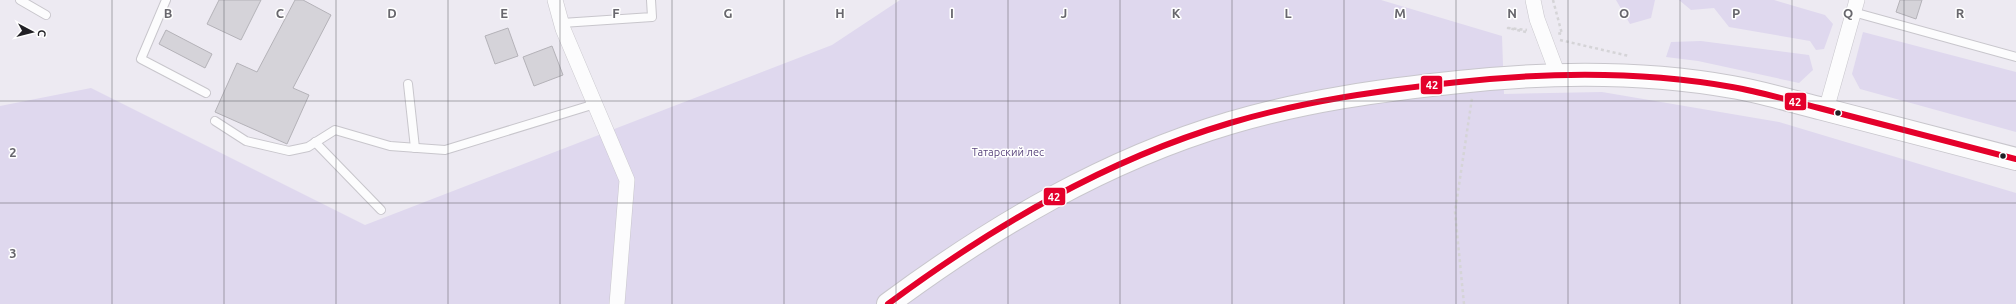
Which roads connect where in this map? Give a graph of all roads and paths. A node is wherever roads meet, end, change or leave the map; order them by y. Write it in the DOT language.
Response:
graph roads {
  1 [pos="20,0"];
  2 [pos="166,0"];
  3 [pos="555,0"];
  4 [pos="651,0"];
  5 [pos="1533,0"];
  6 [pos="1855,6"];
  7 [pos="46,15"];
  8 [pos="562,23"];
  9 [pos="2016,57"];
  10 [pos="1558,75"];
  11 [pos="1474,80"];
  12 [pos="408,84"];
  13 [pos="206,93"];
  14 [pos="595,104"];
  15 [pos="1826,110"];
  16 [pos="215,122"];
  17 [pos="315,142"];
  18 [pos="415,148"];
  19 [pos="2016,160"];
  20 [pos="381,210"];
  21 [pos="617,304"];
  22 [pos="888,304"];
  23 [pos="1464,304"];
  1 -- 7 [label="lane"];
  2 -- 13 [label="lane"];
  3 -- 8 [label="street"];
  4 -- 8 [label="lane"];
  5 -- 10 [label="street"];
  6 -- 9 [label="lane"];
  6 -- 15 [label="street"];
  8 -- 14 [label="street"];
  10 -- 11 [label="main road"];
  10 -- 15 [label="main road"];
  11 -- 22 [label="main road"];
  11 -- 23 [label="path"];
  12 -- 18 [label="lane"];
  14 -- 18 [label="lane"];
  14 -- 21 [label="street"];
  15 -- 19 [label="main road"];
  16 -- 17 [label="lane"];
  17 -- 18 [label="lane"];
  17 -- 20 [label="lane"];
}
